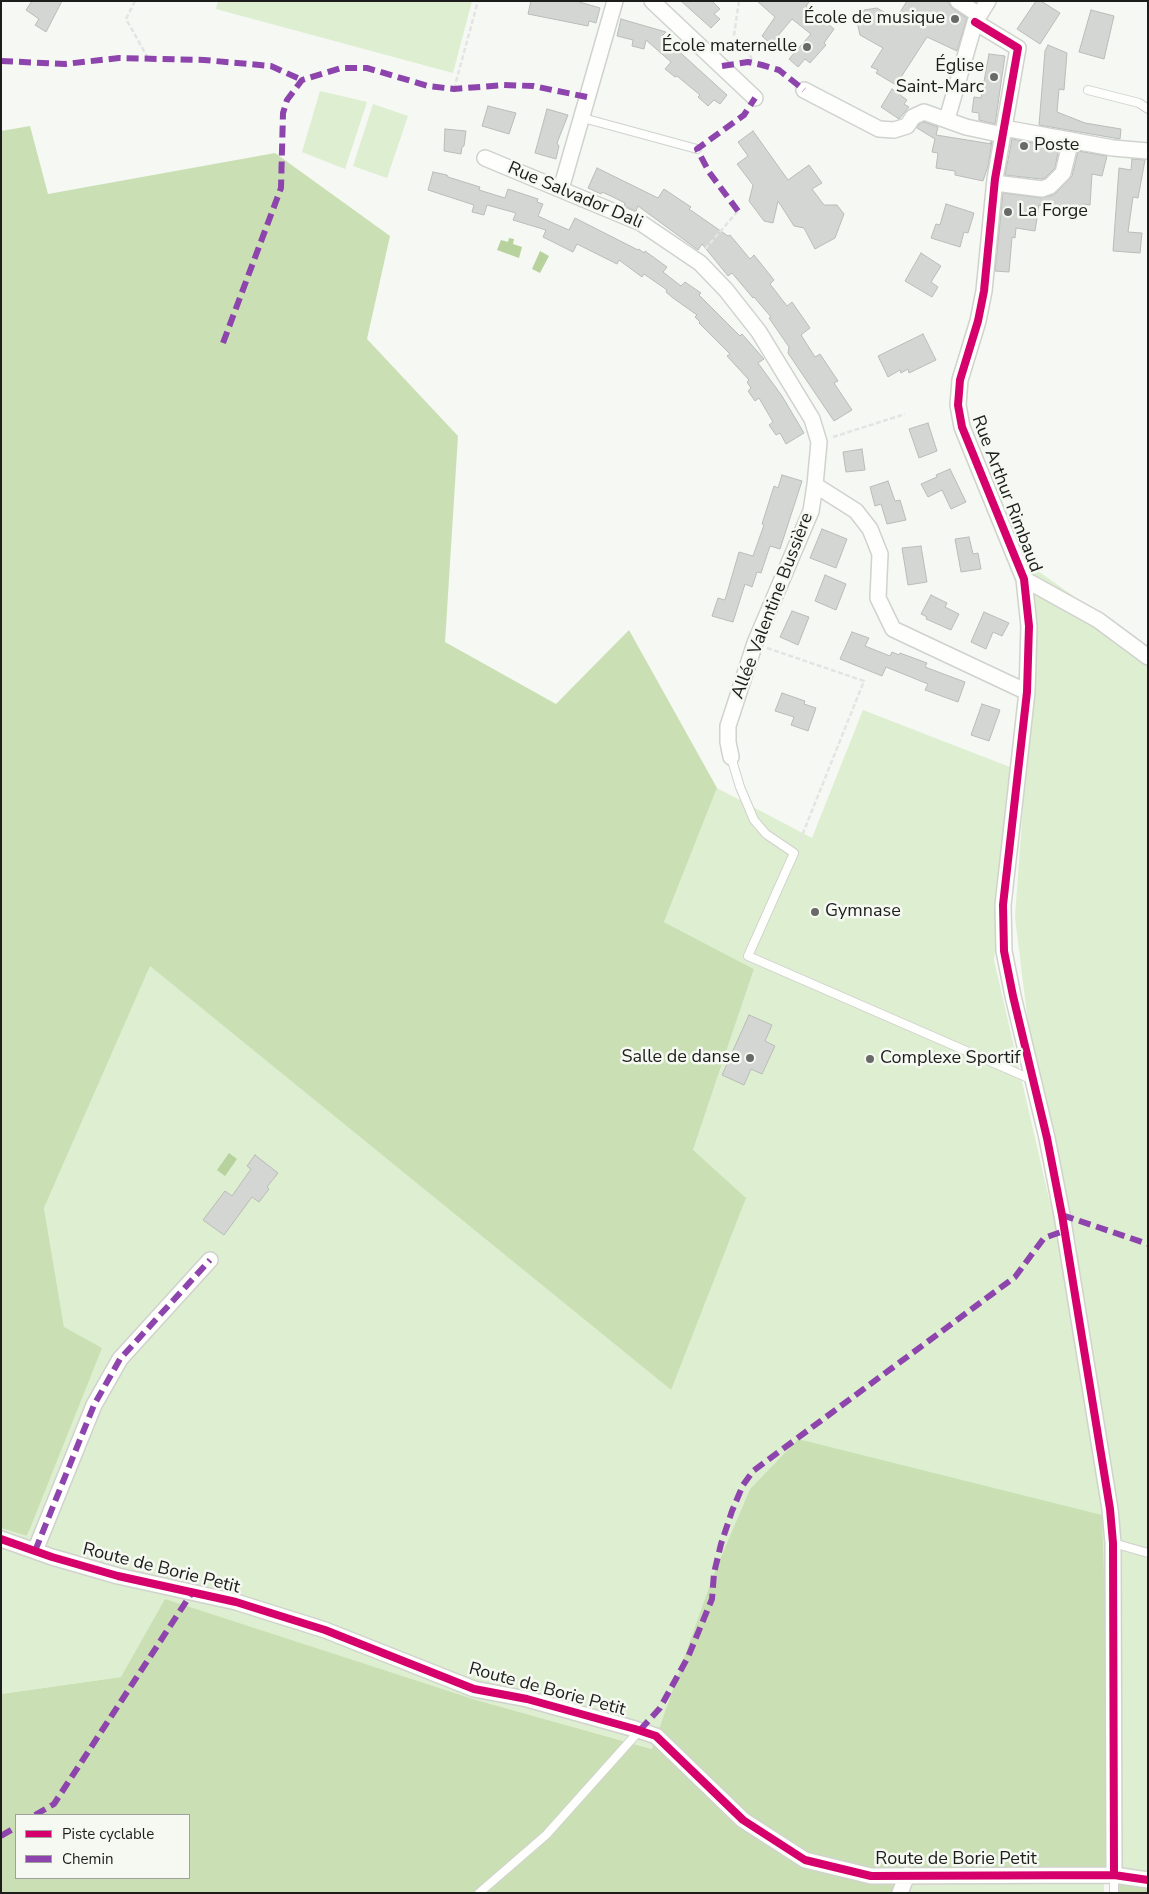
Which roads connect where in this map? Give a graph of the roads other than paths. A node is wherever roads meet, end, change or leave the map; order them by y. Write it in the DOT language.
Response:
graph roads {
  1 [pos="615,1"];
  2 [pos="652,1"];
  3 [pos="958,1"];
  4 [pos="988,1"];
  5 [pos="977,18"];
  6 [pos="804,90"];
  7 [pos="1088,90"];
  8 [pos="755,98"];
  9 [pos="1148,110"];
  10 [pos="583,118"];
  11 [pos="947,120"];
  12 [pos="1004,132"];
  13 [pos="1070,140"];
  14 [pos="697,149"];
  15 [pos="1148,151"];
  16 [pos="486,158"];
  17 [pos="995,184"];
  18 [pos="562,189"];
  19 [pos="815,485"];
  20 [pos="1024,579"];
  21 [pos="1148,657"];
  22 [pos="1027,692"];
  23 [pos="731,756"];
  24 [pos="1033,1081"];
  25 [pos="210,1260"];
  26 [pos="1,1539"];
  27 [pos="1113,1543"];
  28 [pos="35,1551"];
  29 [pos="1148,1554"];
  30 [pos="640,1730"];
  31 [pos="1114,1875"];
  32 [pos="907,1876"];
  33 [pos="1148,1880"];
  34 [pos="479,1893"];
  35 [pos="900,1893"];
  36 [pos="1114,1893"];
  1 -- 10 [label="street"];
  2 -- 8 [label="street"];
  3 -- 5 [label="street"];
  4 -- 5 [label="street"];
  5 -- 11 [label="street"];
  5 -- 12 [label="street, Rue Arthur Rimbaud"];
  6 -- 11 [label="street"];
  7 -- 9 [label="lane"];
  10 -- 14 [label="lane"];
  10 -- 18 [label="street"];
  11 -- 12 [label="street"];
  12 -- 13 [label="street"];
  12 -- 17 [label="street, Rue Arthur Rimbaud"];
  13 -- 15 [label="street"];
  13 -- 17 [label="street"];
  16 -- 18 [label="street, Rue Salvador Dali"];
  17 -- 20 [label="street, Rue Arthur Rimbaud"];
  18 -- 19 [label="street, Rue Salvador Dali"];
  19 -- 22 [label="street"];
  19 -- 23 [label="street, Allée Valentine Bussière"];
  20 -- 21 [label="street"];
  20 -- 22 [label="street, Rue Arthur Rimbaud"];
  22 -- 24 [label="street, Rue Arthur Rimbaud"];
  23 -- 24 [label="lane"];
  24 -- 27 [label="street, Rue Arthur Rimbaud"];
  25 -- 28 [label="street"];
  26 -- 28 [label="street, Route de Borie Petit"];
  27 -- 29 [label="lane"];
  27 -- 31 [label="street, Rue Arthur Rimbaud"];
  28 -- 30 [label="street, Route de Borie Petit"];
  30 -- 32 [label="street, Route de Borie Petit"];
  30 -- 34 [label="lane"];
  31 -- 32 [label="street, Route de Borie Petit"];
  31 -- 33 [label="street, Route de Borie Petit"];
  31 -- 36 [label="lane"];
  32 -- 35 [label="street"];
}
